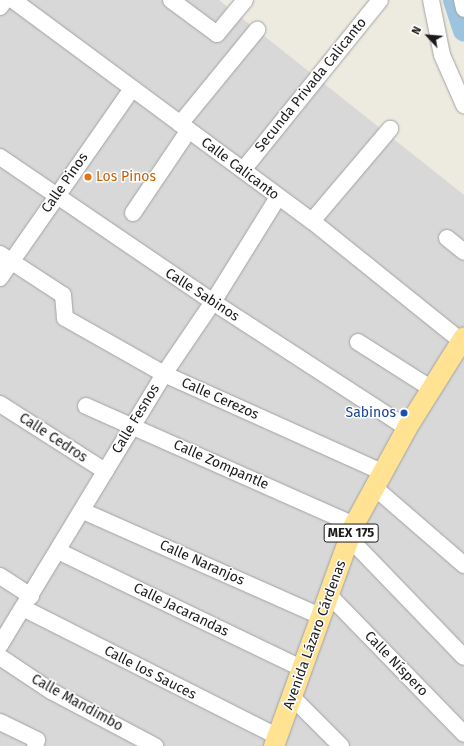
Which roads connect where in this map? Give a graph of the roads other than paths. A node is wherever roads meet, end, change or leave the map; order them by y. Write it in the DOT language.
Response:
graph roads {
  1 [pos="5,0"];
  2 [pos="13,0"];
  3 [pos="171,0"];
  4 [pos="244,0"];
  5 [pos="380,0"];
  6 [pos="431,0"];
  7 [pos="462,0"];
  8 [pos="0,7"];
  9 [pos="464,9"];
  10 [pos="257,30"];
  11 [pos="131,90"];
  12 [pos="464,105"];
  13 [pos="184,127"];
  14 [pos="390,129"];
  15 [pos="0,157"];
  16 [pos="243,170"];
  17 [pos="55,196"];
  18 [pos="278,196"];
  19 [pos="133,213"];
  20 [pos="312,222"];
  21 [pos="447,238"];
  22 [pos="464,252"];
  23 [pos="6,258"];
  24 [pos="0,278"];
  25 [pos="213,302"];
  26 [pos="463,340"];
  27 [pos="358,342"];
  28 [pos="164,374"];
  29 [pos="432,389"];
  30 [pos="0,404"];
  31 [pos="86,406"];
  32 [pos="133,425"];
  33 [pos="407,428"];
  34 [pos="105,471"];
  35 [pos="378,480"];
  36 [pos="83,511"];
  37 [pos="352,532"];
  38 [pos="58,551"];
  39 [pos="464,565"];
  40 [pos="0,576"];
  41 [pos="328,594"];
  42 [pos="27,602"];
  43 [pos="320,616"];
  44 [pos="0,645"];
  45 [pos="464,657"];
  46 [pos="0,658"];
  47 [pos="302,669"];
  48 [pos="293,698"];
  49 [pos="0,722"];
  50 [pos="464,734"];
  51 [pos="276,743"];
  52 [pos="35,746"];
  53 [pos="155,746"];
  54 [pos="341,746"];
  1 -- 8 [label="street"];
  2 -- 11 [label="street, Calle Calicanto"];
  3 -- 4 [label="street"];
  5 -- 16 [label="street, Secunda Privada Calicanto"];
  6 -- 12 [label="street"];
  7 -- 9 [label="street"];
  10 -- 13 [label="street"];
  11 -- 13 [label="street, Calle Calicanto"];
  11 -- 17 [label="street, Calle Pinos"];
  13 -- 16 [label="street, Calle Calicanto"];
  13 -- 19 [label="street"];
  14 -- 20 [label="street"];
  15 -- 17 [label="street, Calle Sabinos"];
  16 -- 18 [label="street, Calle Calicanto"];
  17 -- 23 [label="street, Calle Pinos"];
  17 -- 25 [label="street, Calle Sabinos"];
  18 -- 20 [label="street, Calle Calicanto"];
  18 -- 25 [label="street, Calle Fesnos"];
  20 -- 26 [label="street, Calle Calicanto"];
  21 -- 22 [label="street"];
  23 -- 24 [label="street, Calle Pinos"];
  23 -- 28 [label="street, Calle Cerezos"];
  25 -- 28 [label="street, Calle Fesnos"];
  25 -- 33 [label="street, Calle Sabinos"];
  26 -- 29 [label="main road, Avenida Lázaro Cárdenas / MEX 175"];
  27 -- 29 [label="street"];
  28 -- 32 [label="street, Calle Fesnos"];
  28 -- 35 [label="street, Calle Cerezos"];
  29 -- 33 [label="main road, Avenida Lázaro Cárdenas / MEX 175"];
  30 -- 34 [label="street, Calle Cedros"];
  31 -- 32 [label="street, Calle Zompantle"];
  32 -- 34 [label="street, Calle Fesnos"];
  32 -- 37 [label="street, Calle Zompantle"];
  33 -- 35 [label="main road, Avenida Lázaro Cárdenas / MEX 175"];
  34 -- 36 [label="street, Calle Fesnos"];
  35 -- 37 [label="main road, Avenida Lázaro Cárdenas / MEX 175"];
  35 -- 39 [label="street, Calle Cerezos"];
  36 -- 38 [label="street, Calle Fesnos"];
  36 -- 43 [label="street, Calle Naranjos"];
  37 -- 41 [label="main road, Avenida Lázaro Cárdenas / MEX 175"];
  37 -- 45 [label="street"];
  38 -- 42 [label="street, Calle Fesnos"];
  38 -- 47 [label="street, Calle Jacarandas"];
  40 -- 42 [label="street, Calle los Sauces"];
  41 -- 43 [label="main road, Avenida Lázaro Cárdenas / MEX 175"];
  41 -- 50 [label="street, Calle Níspero"];
  42 -- 44 [label="street, Calle Fesnos"];
  42 -- 51 [label="street, Calle los Sauces"];
  43 -- 47 [label="main road, Avenida Lázaro Cárdenas / MEX 175"];
  46 -- 53 [label="street, Calle Mandimbo"];
  47 -- 48 [label="main road, Avenida Lázaro Cárdenas / MEX 175"];
  48 -- 51 [label="main road, Avenida Lázaro Cárdenas / MEX 175"];
  48 -- 54 [label="street"];
  49 -- 52 [label="street"];
}
